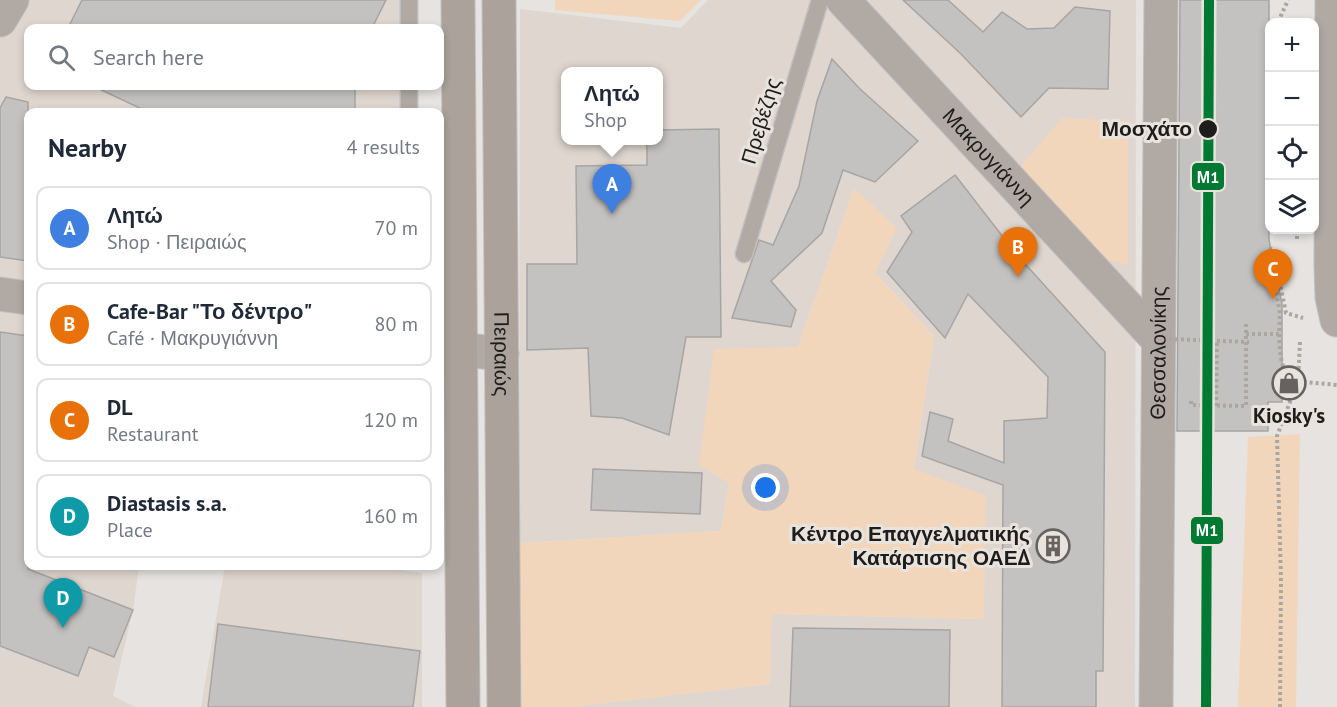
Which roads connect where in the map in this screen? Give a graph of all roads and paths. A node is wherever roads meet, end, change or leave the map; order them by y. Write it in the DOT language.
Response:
graph roads {
  1 [pos="409,0"];
  2 [pos="458,0"];
  3 [pos="499,0"];
  4 [pos="820,0"];
  5 [pos="843,0"];
  6 [pos="1161,0"];
  7 [pos="1288,0"];
  8 [pos="1332,0"];
  9 [pos="1280,18"];
  10 [pos="409,24"];
  11 [pos="409,90"];
  12 [pos="408,108"];
  13 [pos="744,254"];
  14 [pos="0,294"];
  15 [pos="24,297"];
  16 [pos="1303,318"];
  17 [pos="1337,320"];
  18 [pos="1246,322"];
  19 [pos="1246,334"];
  20 [pos="1279,334"];
  21 [pos="1164,340"];
  22 [pos="1217,340"];
  23 [pos="1299,341"];
  24 [pos="1247,342"];
  25 [pos="450,349"];
  26 [pos="502,354"];
  27 [pos="1298,381"];
  28 [pos="1337,385"];
  29 [pos="1191,405"];
  30 [pos="1216,406"];
  31 [pos="463,707"];
  32 [pos="504,707"];
  33 [pos="1156,707"];
  34 [pos="1280,707"];
  1 -- 10 [label="lane"];
  2 -- 25 [label="main road, Πειραιώς"];
  3 -- 26 [label="main road, Πειραιώς"];
  4 -- 13 [label="lane, Πρεβέζης"];
  5 -- 21 [label="street, Μακρυγιάννη"];
  6 -- 21 [label="street, Θεσσαλονίκης"];
  7 -- 9 [label="path"];
  8 -- 17 [label="street"];
  11 -- 12 [label="lane"];
  14 -- 15 [label="street"];
  16 -- 20 [label="path"];
  18 -- 19 [label="path"];
  19 -- 20 [label="path"];
  19 -- 24 [label="path"];
  20 -- 27 [label="path"];
  21 -- 22 [label="path, bridge"];
  21 -- 33 [label="street, Θεσσαλονίκης"];
  22 -- 24 [label="path, bridge"];
  22 -- 30 [label="path"];
  23 -- 27 [label="path"];
  24 -- 30 [label="path"];
  25 -- 26 [label="street"];
  25 -- 31 [label="main road, Πειραιώς"];
  26 -- 32 [label="main road, Πειραιώς"];
  27 -- 28 [label="path"];
  27 -- 34 [label="path"];
  29 -- 30 [label="path"];
}
